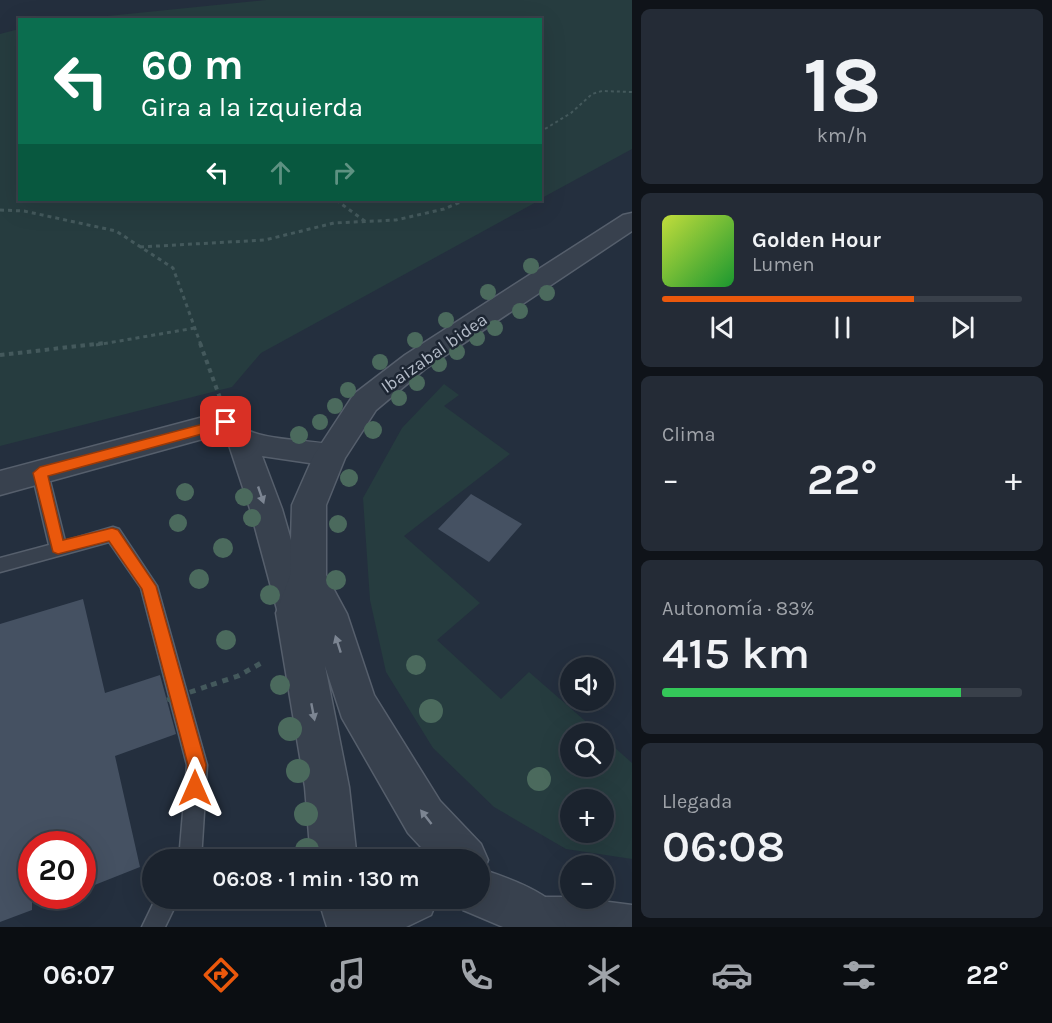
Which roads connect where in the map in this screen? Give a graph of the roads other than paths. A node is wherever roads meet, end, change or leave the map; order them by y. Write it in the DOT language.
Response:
graph roads {
  1 [pos="632,220"];
  2 [pos="234,431"];
  3 [pos="330,455"];
  4 [pos="40,473"];
  5 [pos="0,483"];
  6 [pos="58,547"];
  7 [pos="0,565"];
  8 [pos="302,595"];
  9 [pos="191,849"];
  10 [pos="333,849"];
  11 [pos="455,849"];
  12 [pos="508,903"];
  13 [pos="162,909"];
  14 [pos="345,909"];
  15 [pos="390,909"];
  16 [pos="153,927"];
  17 [pos="351,927"];
  18 [pos="375,927"];
  19 [pos="632,927"];
  1 -- 3 [label="street, Ibaizabal bidea"];
  2 -- 3 [label="street"];
  2 -- 4 [label="street"];
  2 -- 8 [label="street, one-way"];
  3 -- 8 [label="street, Ibaizabal bidea"];
  4 -- 5 [label="street"];
  4 -- 6 [label="lane"];
  6 -- 7 [label="lane"];
  6 -- 9 [label="lane"];
  8 -- 10 [label="street, Ibaizabal bidea, one-way"];
  11 -- 8 [label="street, Ibaizabal bidea, one-way"];
  12 -- 19 [label="street"];
  13 -- 16 [label="lane"];
  14 -- 17 [label="street"];
  15 -- 18 [label="street"];
}
